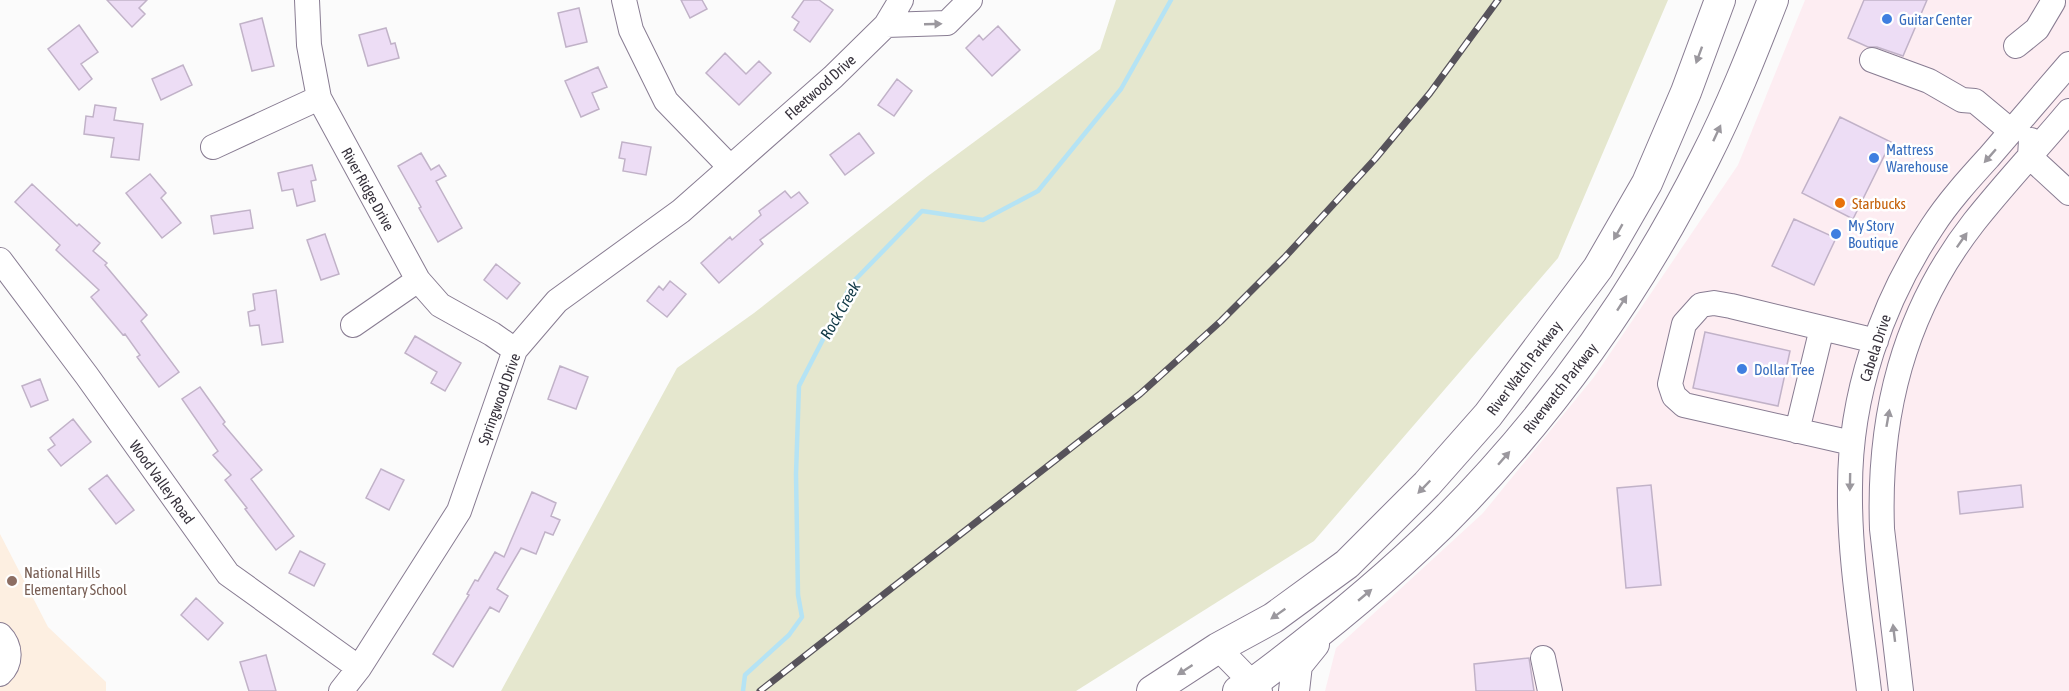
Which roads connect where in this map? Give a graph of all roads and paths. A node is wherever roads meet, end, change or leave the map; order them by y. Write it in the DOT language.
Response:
graph roads {
  1 [pos="307,0"];
  2 [pos="624,0"];
  3 [pos="902,0"];
  4 [pos="970,0"];
  5 [pos="1720,0"];
  6 [pos="1773,0"];
  7 [pos="2052,1"];
  8 [pos="886,25"];
  9 [pos="2016,46"];
  10 [pos="1872,60"];
  11 [pos="2069,64"];
  12 [pos="2069,85"];
  13 [pos="319,98"];
  14 [pos="2069,111"];
  15 [pos="2011,131"];
  16 [pos="213,147"];
  17 [pos="2031,157"];
  18 [pos="730,167"];
  19 [pos="2069,193"];
  20 [pos="0,260"];
  21 [pos="418,280"];
  22 [pos="353,325"];
  23 [pos="1822,328"];
  24 [pos="1876,341"];
  25 [pos="515,350"];
  26 [pos="1797,431"];
  27 [pos="1852,443"];
  28 [pos="1334,621"];
  29 [pos="0,635"];
  30 [pos="1218,648"];
  31 [pos="1543,658"];
  32 [pos="359,668"];
  33 [pos="0,674"];
  34 [pos="1245,689"];
  35 [pos="341,691"];
  36 [pos="1152,691"];
  37 [pos="1294,691"];
  38 [pos="1550,691"];
  39 [pos="1869,691"];
  40 [pos="1901,691"];
  1 -- 13 [label="street, River Ridge Drive"];
  2 -- 18 [label="street"];
  3 -- 8 [label="street, Fleetwood Drive"];
  8 -- 4 [label="street, one-way"];
  5 -- 30 [label="main road, River Watch Parkway, one-way"];
  28 -- 6 [label="main road, Riverwatch Parkway, one-way"];
  7 -- 9 [label="street"];
  8 -- 18 [label="street, Fleetwood Drive"];
  10 -- 15 [label="street"];
  11 -- 15 [label="street, Cabela Drive"];
  12 -- 17 [label="street"];
  13 -- 16 [label="street"];
  13 -- 21 [label="street, River Ridge Drive"];
  14 -- 17 [label="street, Cabela Drive"];
  15 -- 24 [label="street, Cabela Drive, one-way"];
  17 -- 19 [label="street"];
  40 -- 17 [label="street, Cabela Drive, one-way"];
  18 -- 25 [label="street, Springwood Drive"];
  20 -- 32 [label="street, Wood Valley Road"];
  21 -- 22 [label="street"];
  21 -- 25 [label="street, River Ridge Drive"];
  23 -- 24 [label="street"];
  23 -- 26 [label="street"];
  23 -- 26 [label="street"];
  24 -- 27 [label="street, Cabela Drive"];
  25 -- 32 [label="street, Springwood Drive"];
  26 -- 27 [label="street"];
  27 -- 39 [label="street, Cabela Drive, one-way"];
  28 -- 34 [label="main road, Riverwatch Parkway"];
  28 -- 37 [label="main road"];
  29 -- 33 [label="street"];
  30 -- 34 [label="street"];
  30 -- 36 [label="main road, one-way"];
  31 -- 38 [label="street"];
  32 -- 35 [label="street, Springwood Drive"];
}
